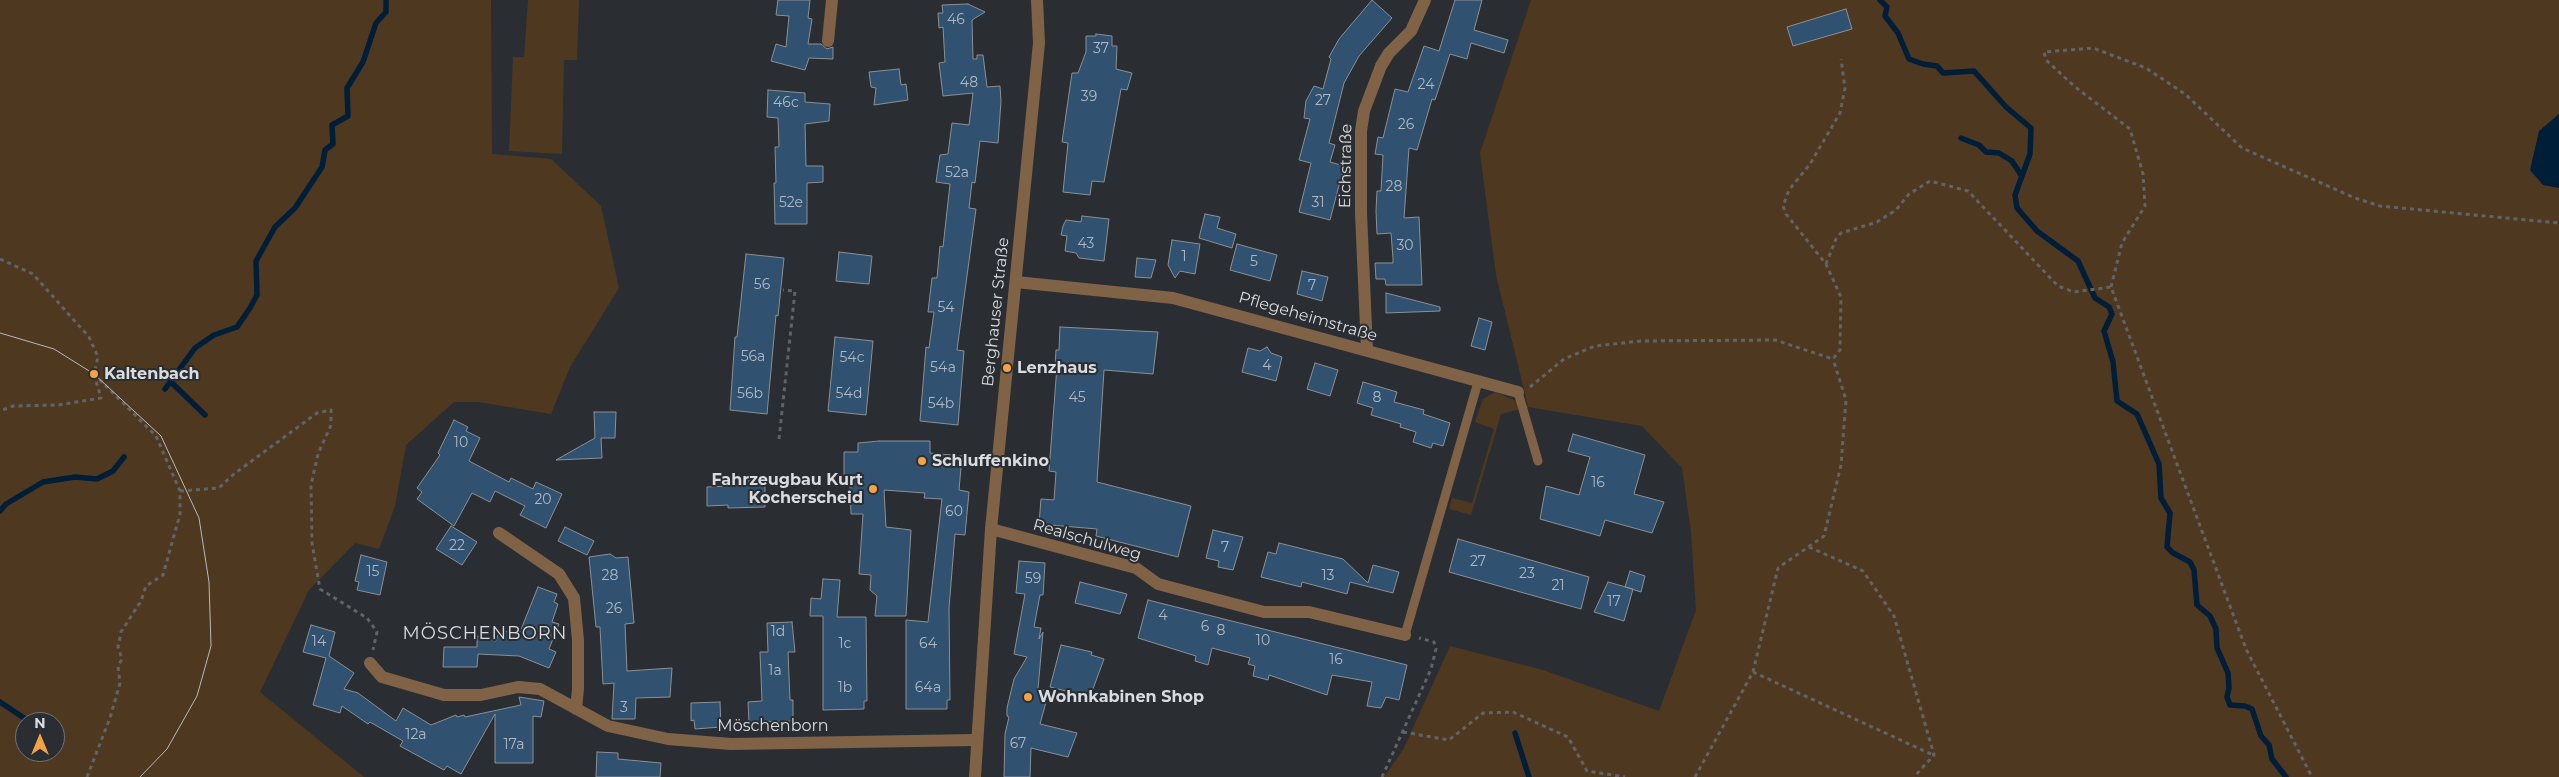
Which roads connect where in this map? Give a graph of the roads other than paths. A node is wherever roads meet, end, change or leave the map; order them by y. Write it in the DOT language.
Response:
graph roads {
  1 [pos="832,0"];
  2 [pos="1037,0"];
  3 [pos="1425,0"];
  4 [pos="828,41"];
  5 [pos="1016,282"];
  6 [pos="1367,350"];
  7 [pos="1478,382"];
  8 [pos="1518,392"];
  9 [pos="1538,461"];
  10 [pos="991,530"];
  11 [pos="499,533"];
  12 [pos="1405,635"];
  13 [pos="370,663"];
  14 [pos="576,709"];
  15 [pos="976,740"];
  16 [pos="975,777"];
  1 -- 4 [label="street"];
  2 -- 5 [label="street, Berghauser Straße"];
  3 -- 6 [label="street, Eichstraße"];
  5 -- 6 [label="street, Pflegeheimstraße"];
  5 -- 10 [label="street, Berghauser Straße"];
  6 -- 7 [label="street, Pflegeheimstraße"];
  7 -- 8 [label="street, Pflegeheimstraße"];
  7 -- 12 [label="lane"];
  8 -- 9 [label="lane"];
  10 -- 12 [label="street, Realschulweg"];
  10 -- 15 [label="street, Berghauser Straße"];
  11 -- 14 [label="street"];
  13 -- 14 [label="street, Möschenborn"];
  14 -- 15 [label="street, Möschenborn"];
  15 -- 16 [label="street, Berghauser Straße"];
}
